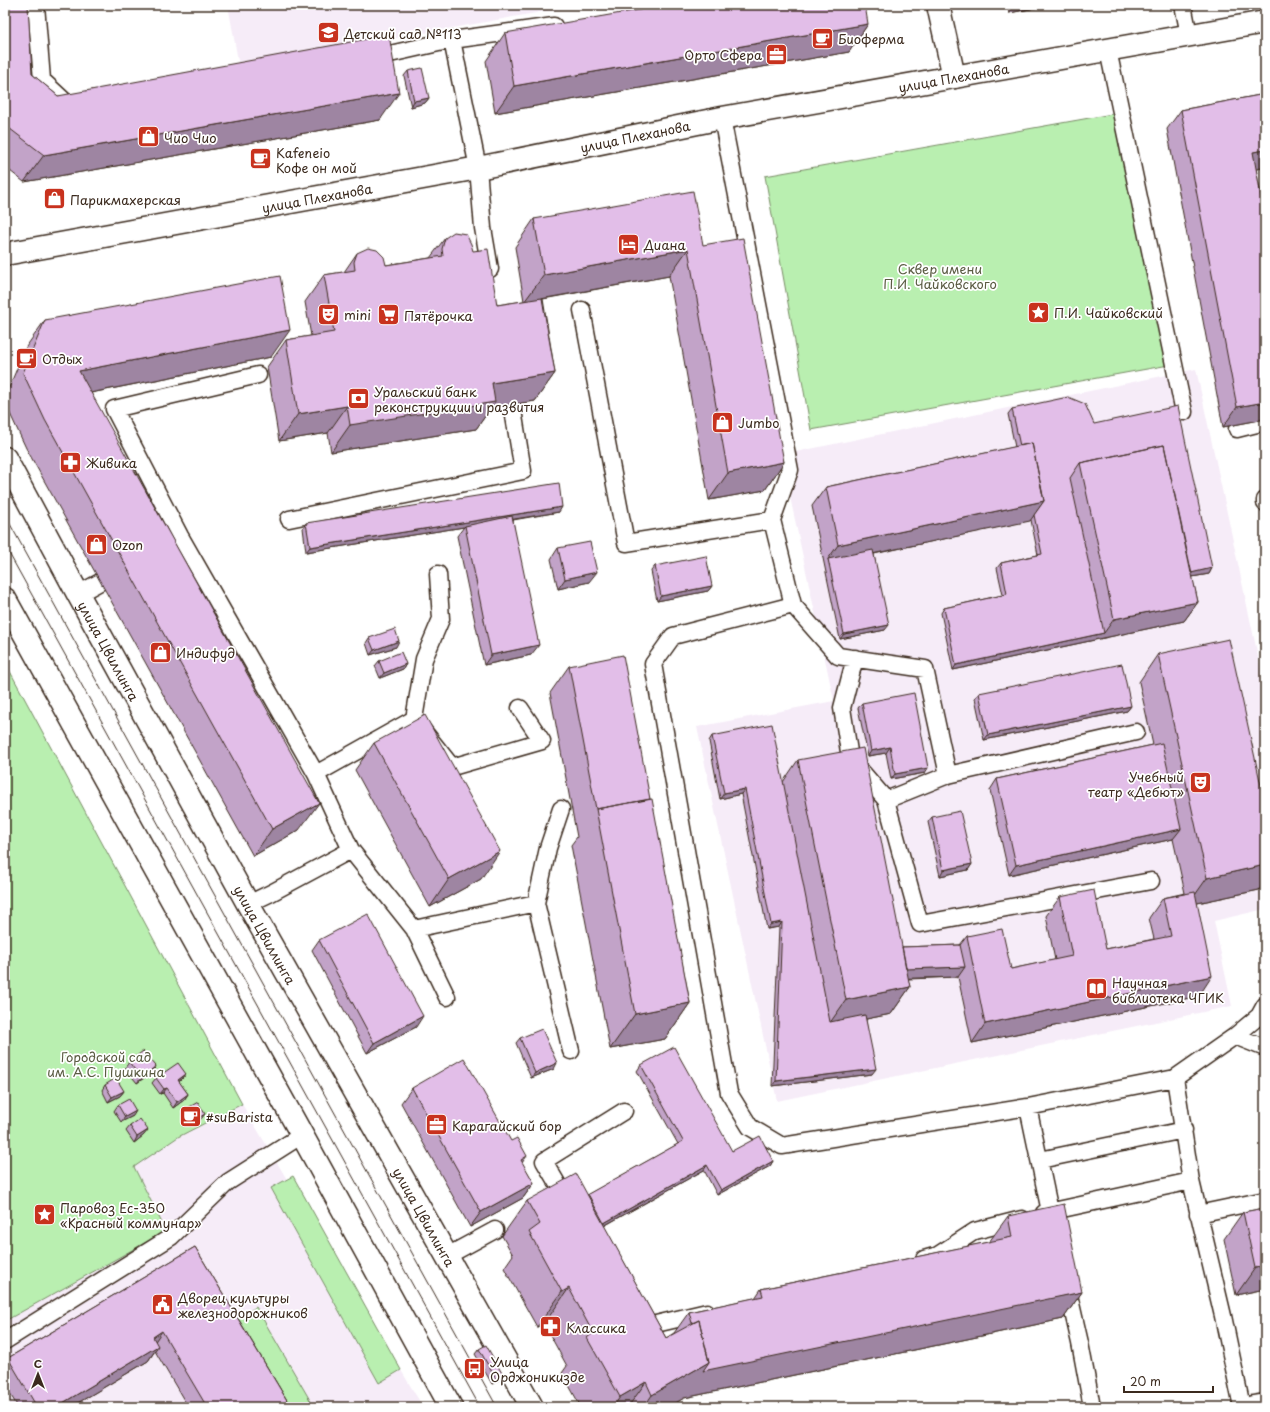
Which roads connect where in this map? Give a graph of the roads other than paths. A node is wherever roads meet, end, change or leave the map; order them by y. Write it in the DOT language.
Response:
graph roads {
  1 [pos="36,5"];
  2 [pos="938,5"];
  3 [pos="1183,5"];
  4 [pos="1265,22"];
  5 [pos="570,24"];
  6 [pos="1189,36"];
  7 [pos="452,40"];
  8 [pos="1108,50"];
  9 [pos="354,62"];
  10 [pos="954,77"];
  11 [pos="93,102"];
  12 [pos="722,118"];
  13 [pos="478,168"];
  14 [pos="5,254"];
  15 [pos="492,282"];
  16 [pos="582,310"];
  17 [pos="258,375"];
  18 [pos="512,404"];
  19 [pos="1184,412"];
  20 [pos="1265,422"];
  21 [pos="1237,429"];
  22 [pos="5,458"];
  23 [pos="1265,500"];
  24 [pos="1265,503"];
  25 [pos="289,519"];
  26 [pos="772,520"];
  27 [pos="438,574"];
  28 [pos="100,582"];
  29 [pos="78,594"];
  30 [pos="5,599"];
  31 [pos="793,605"];
  32 [pos="855,658"];
  33 [pos="520,708"];
  34 [pos="414,719"];
  35 [pos="1136,732"];
  36 [pos="316,774"];
  37 [pos="948,775"];
  38 [pos="886,800"];
  39 [pos="561,810"];
  40 [pos="351,850"];
  41 [pos="1151,880"];
  42 [pos="536,903"];
  43 [pos="248,904"];
  44 [pos="414,929"];
  45 [pos="447,997"];
  46 [pos="1265,1005"];
  47 [pos="1235,1036"];
  48 [pos="1265,1048"];
  49 [pos="571,1051"];
  50 [pos="1175,1078"];
  51 [pos="1028,1107"];
  52 [pos="624,1110"];
  53 [pos="1184,1130"];
  54 [pos="302,1135"];
  55 [pos="1040,1160"];
  56 [pos="1192,1181"];
  57 [pos="1265,1200"];
  58 [pos="1050,1212"];
  59 [pos="576,1214"];
  60 [pos="1198,1214"];
  61 [pos="495,1230"];
  62 [pos="1055,1235"];
  63 [pos="447,1256"];
  64 [pos="907,1263"];
  65 [pos="1064,1273"];
  66 [pos="631,1307"];
  67 [pos="721,1308"];
  68 [pos="5,1341"];
  69 [pos="1265,1404"];
  70 [pos="451,1407"];
  71 [pos="532,1407"];
  72 [pos="1092,1407"];
  73 [pos="1242,1407"];
  74 [pos="1253,1407"];
  1 -- 11 [label="lane"];
  2 -- 10 [label="main road"];
  3 -- 6 [label="lane"];
  4 -- 6 [label="main road, улица Плеханова"];
  5 -- 7 [label="lane"];
  6 -- 8 [label="main road, улица Плеханова"];
  7 -- 9 [label="lane"];
  7 -- 13 [label="lane"];
  8 -- 10 [label="main road, улица Плеханова"];
  8 -- 19 [label="lane"];
  10 -- 12 [label="main road, улица Плеханова"];
  12 -- 13 [label="main road, улица Плеханова"];
  12 -- 26 [label="lane"];
  13 -- 14 [label="main road, улица Плеханова"];
  13 -- 15 [label="lane"];
  16 -- 26 [label="lane"];
  17 -- 36 [label="lane"];
  18 -- 25 [label="lane"];
  20 -- 21 [label="lane"];
  22 -- 29 [label="main road, улица Цвиллинга"];
  23 -- 24 [label="lane"];
  26 -- 31 [label="lane"];
  27 -- 34 [label="lane"];
  28 -- 29 [label="lane"];
  29 -- 43 [label="main road, улица Цвиллинга"];
  30 -- 54 [label="main road"];
  31 -- 32 [label="lane"];
  31 -- 51 [label="lane"];
  32 -- 37 [label="lane"];
  32 -- 38 [label="lane"];
  33 -- 34 [label="lane"];
  34 -- 36 [label="lane"];
  35 -- 37 [label="lane"];
  36 -- 40 [label="lane"];
  37 -- 38 [label="lane"];
  38 -- 41 [label="lane"];
  39 -- 42 [label="lane"];
  40 -- 43 [label="lane"];
  40 -- 44 [label="lane"];
  42 -- 44 [label="lane"];
  42 -- 49 [label="lane"];
  43 -- 63 [label="main road, улица Цвиллинга"];
  44 -- 45 [label="lane"];
  46 -- 47 [label="lane"];
  47 -- 48 [label="lane"];
  47 -- 50 [label="lane"];
  50 -- 51 [label="lane"];
  50 -- 53 [label="lane"];
  51 -- 55 [label="lane"];
  52 -- 59 [label="lane"];
  53 -- 55 [label="lane"];
  53 -- 56 [label="lane"];
  54 -- 68 [label="lane"];
  54 -- 70 [label="main road"];
  55 -- 58 [label="lane"];
  56 -- 58 [label="lane"];
  56 -- 60 [label="lane"];
  57 -- 60 [label="lane"];
  58 -- 62 [label="lane"];
  58 -- 64 [label="lane"];
  60 -- 73 [label="lane"];
  61 -- 63 [label="lane"];
  63 -- 71 [label="main road, улица Цвиллинга"];
  65 -- 72 [label="lane"];
  66 -- 67 [label="lane"];
  69 -- 74 [label="main road"];
}
